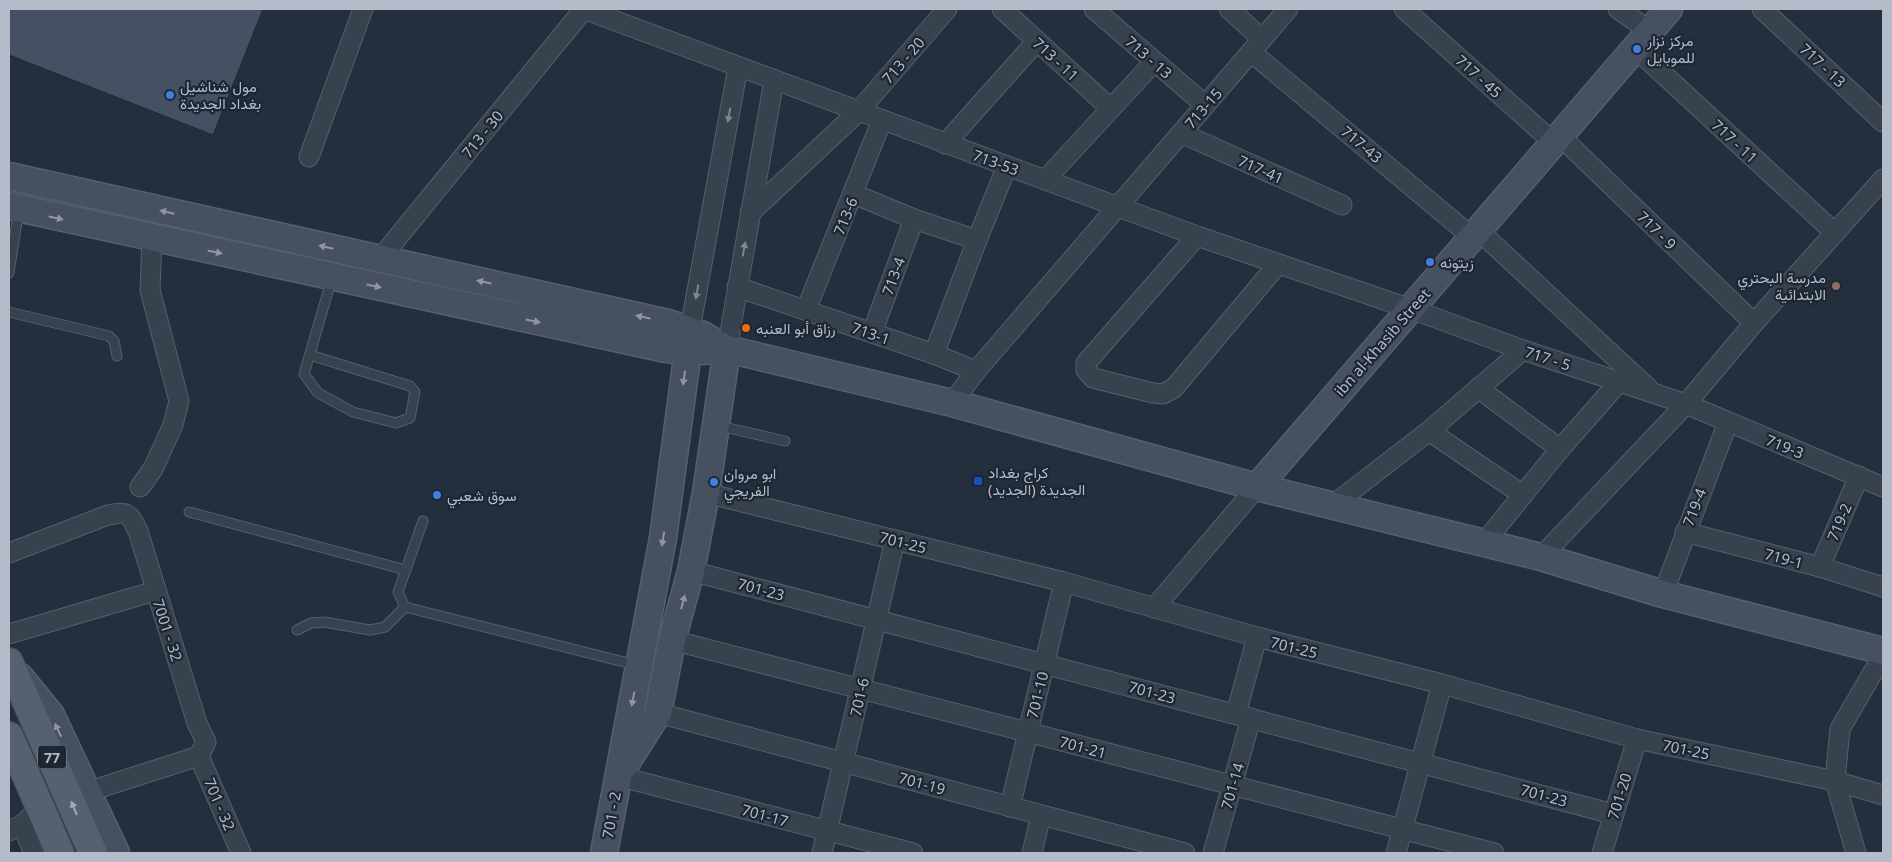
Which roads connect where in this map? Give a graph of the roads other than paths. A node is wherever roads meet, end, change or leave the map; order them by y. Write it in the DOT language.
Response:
graph roads {
  1 [pos="363,9"];
  2 [pos="584,9"];
  3 [pos="948,9"];
  4 [pos="1002,9"];
  5 [pos="1094,9"];
  6 [pos="1230,9"];
  7 [pos="1288,9"];
  8 [pos="1404,9"];
  9 [pos="1618,9"];
  10 [pos="1669,9"];
  11 [pos="1762,9"];
  12 [pos="607,12"];
  13 [pos="1643,40"];
  14 [pos="1036,41"];
  15 [pos="1257,45"];
  16 [pos="1154,62"];
  17 [pos="738,67"];
  18 [pos="774,80"];
  19 [pos="1205,105"];
  20 [pos="1110,108"];
  21 [pos="858,112"];
  22 [pos="882,120"];
  23 [pos="1883,122"];
  24 [pos="1181,133"];
  25 [pos="1557,140"];
  26 [pos="945,144"];
  27 [pos="310,157"];
  28 [pos="1007,166"];
  29 [pos="9,176"];
  30 [pos="1045,180"];
  31 [pos="1883,180"];
  32 [pos="854,194"];
  33 [pos="1342,205"];
  34 [pos="1117,207"];
  35 [pos="14,208"];
  36 [pos="750,213"];
  37 [pos="914,219"];
  38 [pos="1835,233"];
  39 [pos="1475,234"];
  40 [pos="1197,236"];
  41 [pos="152,238"];
  42 [pos="977,240"];
  43 [pos="380,260"];
  44 [pos="1278,264"];
  45 [pos="9,274"];
  46 [pos="332,277"];
  47 [pos="737,287"];
  48 [pos="1411,309"];
  49 [pos="806,310"];
  50 [pos="9,312"];
  51 [pos="1754,323"];
  52 [pos="872,333"];
  53 [pos="689,340"];
  54 [pos="727,349"];
  55 [pos="1523,350"];
  56 [pos="934,354"];
  57 [pos="310,355"];
  58 [pos="117,356"];
  59 [pos="976,371"];
  60 [pos="1619,382"];
  61 [pos="1478,388"];
  62 [pos="1654,394"];
  63 [pos="952,403"];
  64 [pos="1686,404"];
  65 [pos="1728,422"];
  66 [pos="716,426"];
  67 [pos="1429,430"];
  68 [pos="785,441"];
  69 [pos="1560,449"];
  70 [pos="1859,476"];
  71 [pos="670,484"];
  72 [pos="140,487"];
  73 [pos="1883,487"];
  74 [pos="1257,488"];
  75 [pos="706,494"];
  76 [pos="1523,494"];
  77 [pos="1334,505"];
  78 [pos="189,512"];
  79 [pos="423,521"];
  80 [pos="1685,532"];
  81 [pos="895,540"];
  82 [pos="1484,543"];
  83 [pos="9,553"];
  84 [pos="1541,557"];
  85 [pos="1820,567"];
  86 [pos="406,570"];
  87 [pos="691,571"];
  88 [pos="1064,582"];
  89 [pos="1883,587"];
  90 [pos="155,591"];
  91 [pos="1663,594"];
  92 [pos="405,607"];
  93 [pos="1154,608"];
  94 [pos="877,620"];
  95 [pos="297,630"];
  96 [pos="9,634"];
  97 [pos="1257,637"];
  98 [pos="672,640"];
  99 [pos="1883,651"];
  100 [pos="1883,655"];
  101 [pos="10,664"];
  102 [pos="1045,664"];
  103 [pos="639,666"];
  104 [pos="1442,684"];
  105 [pos="861,689"];
  106 [pos="658,713"];
  107 [pos="1243,716"];
  108 [pos="1028,733"];
  109 [pos="9,736"];
  110 [pos="1637,739"];
  111 [pos="199,756"];
  112 [pos="1419,762"];
  113 [pos="843,763"];
  114 [pos="618,776"];
  115 [pos="1835,781"];
  116 [pos="1232,786"];
  117 [pos="87,792"];
  118 [pos="1883,795"];
  119 [pos="1010,807"];
  120 [pos="1613,814"];
  121 [pos="1042,815"];
  122 [pos="24,821"];
  123 [pos="1403,830"];
  124 [pos="827,832"];
  125 [pos="34,853"];
  126 [pos="60,853"];
  127 [pos="93,853"];
  128 [pos="116,853"];
  129 [pos="241,853"];
  130 [pos="604,853"];
  131 [pos="822,853"];
  132 [pos="913,853"];
  133 [pos="1032,853"];
  134 [pos="1185,853"];
  135 [pos="1213,853"];
  136 [pos="1396,853"];
  137 [pos="1494,853"];
  138 [pos="1602,853"];
  139 [pos="1856,853"];
  1 -- 27 [label="street"];
  2 -- 12 [label="street, 713-53"];
  2 -- 43 [label="street, 713 - 30"];
  3 -- 21 [label="street, 713 - 20"];
  4 -- 14 [label="street, 713 - 11"];
  5 -- 16 [label="street, 713 - 13"];
  6 -- 15 [label="street, 717-43"];
  7 -- 15 [label="street, 713-15"];
  8 -- 25 [label="street, 717 - 45"];
  9 -- 13 [label="street, 717 - 11"];
  10 -- 13 [label="street, ibn al-Khasib Street"];
  11 -- 23 [label="street, 717 - 13"];
  12 -- 17 [label="street, 713-53"];
  13 -- 25 [label="street, ibn al-Khasib Street"];
  13 -- 38 [label="street, 717 - 11"];
  14 -- 20 [label="street, 713 - 11"];
  14 -- 26 [label="street"];
  15 -- 19 [label="street, 713-15"];
  15 -- 39 [label="street, 717-43"];
  16 -- 19 [label="street, 713 - 13"];
  16 -- 20 [label="street"];
  17 -- 18 [label="street, 713-53"];
  17 -- 53 [label="street, one-way"];
  18 -- 21 [label="street, 713-53"];
  18 -- 36 [label="street"];
  19 -- 24 [label="street, 713-15"];
  20 -- 30 [label="street"];
  21 -- 22 [label="street, 713-53"];
  21 -- 36 [label="street, 713 - 20"];
  22 -- 26 [label="street, 713-53"];
  22 -- 32 [label="street, 713-6"];
  24 -- 33 [label="street, 717-41"];
  24 -- 34 [label="street, 713-15"];
  25 -- 39 [label="street, ibn al-Khasib Street"];
  25 -- 51 [label="street, 717 - 9"];
  26 -- 28 [label="street, 713-53"];
  28 -- 30 [label="street, 713-53"];
  28 -- 42 [label="street"];
  43 -- 29 [label="street, one-way"];
  30 -- 34 [label="street, 713-53"];
  31 -- 38 [label="street"];
  32 -- 37 [label="street"];
  32 -- 49 [label="street, 713-6"];
  34 -- 40 [label="street, 713-53"];
  34 -- 59 [label="street, 713-15"];
  35 -- 41 [label="street, one-way"];
  35 -- 45 [label="lane"];
  47 -- 36 [label="street, one-way"];
  37 -- 42 [label="street"];
  37 -- 52 [label="street, 713-4"];
  38 -- 51 [label="street"];
  39 -- 48 [label="street, ibn al-Khasib Street"];
  39 -- 62 [label="street, 717-43"];
  40 -- 44 [label="street, 713-53"];
  40 -- 44 [label="street"];
  41 -- 46 [label="street, one-way"];
  41 -- 72 [label="street"];
  42 -- 56 [label="street"];
  53 -- 43 [label="street, one-way"];
  44 -- 48 [label="street, 713-53"];
  46 -- 53 [label="street, one-way"];
  46 -- 57 [label="lane"];
  47 -- 49 [label="street, 713-1"];
  47 -- 54 [label="street"];
  48 -- 55 [label="street, 717 - 5"];
  48 -- 74 [label="street, ibn al-Khasib Street"];
  49 -- 52 [label="street, 713-1"];
  50 -- 58 [label="lane"];
  51 -- 64 [label="street"];
  52 -- 56 [label="street, 713-1"];
  53 -- 54 [label="street"];
  53 -- 71 [label="street, 701 - 2, one-way"];
  54 -- 63 [label="street"];
  54 -- 66 [label="street"];
  55 -- 60 [label="street, 717 - 5"];
  55 -- 61 [label="street"];
  56 -- 59 [label="street, 713-1"];
  57 -- 57 [label="lane"];
  59 -- 63 [label="street, 713-15"];
  60 -- 62 [label="street, 717 - 5"];
  60 -- 69 [label="street"];
  61 -- 67 [label="street"];
  61 -- 69 [label="street"];
  62 -- 64 [label="street, 717 - 5"];
  63 -- 74 [label="street"];
  64 -- 65 [label="street, 719-3"];
  64 -- 84 [label="street"];
  65 -- 70 [label="street, 719-3"];
  65 -- 80 [label="street, 719-4"];
  66 -- 68 [label="lane"];
  66 -- 75 [label="street"];
  67 -- 76 [label="street"];
  67 -- 77 [label="street"];
  69 -- 76 [label="street"];
  70 -- 73 [label="street, 719-3"];
  70 -- 85 [label="street, 719-2"];
  71 -- 75 [label="street"];
  71 -- 103 [label="street, 701 - 2, one-way"];
  74 -- 77 [label="street"];
  74 -- 93 [label="street, ibn al-Khasib Street"];
  75 -- 81 [label="street, 701-25"];
  75 -- 87 [label="street"];
  76 -- 82 [label="street"];
  77 -- 82 [label="street"];
  78 -- 86 [label="lane"];
  79 -- 86 [label="lane"];
  80 -- 85 [label="street, 719-1"];
  80 -- 91 [label="street, 719-4"];
  81 -- 88 [label="street, 701-25"];
  81 -- 94 [label="street, 701-6"];
  82 -- 84 [label="street"];
  83 -- 90 [label="street, 7001 - 32"];
  84 -- 91 [label="street"];
  85 -- 89 [label="street, 719-1"];
  86 -- 92 [label="lane"];
  87 -- 94 [label="street, 701-23"];
  98 -- 87 [label="street, one-way"];
  88 -- 93 [label="street, 701-25"];
  88 -- 102 [label="street, 701-10"];
  90 -- 96 [label="street"];
  90 -- 111 [label="street, 7001 - 32"];
  91 -- 99 [label="street"];
  92 -- 95 [label="lane"];
  92 -- 103 [label="lane"];
  93 -- 97 [label="street, 701-25"];
  94 -- 102 [label="street, 701-23"];
  94 -- 105 [label="street, 701-6"];
  97 -- 104 [label="street, 701-25"];
  97 -- 107 [label="street, 701-14"];
  98 -- 105 [label="street, 701-21"];
  98 -- 106 [label="street"];
  100 -- 115 [label="street"];
  117 -- 101 [label="street, one-way"];
  127 -- 101 [label="main road, 77, one-way"];
  102 -- 107 [label="street, 701-23"];
  102 -- 108 [label="street, 701-10"];
  103 -- 114 [label="street, 701 - 2, one-way"];
  104 -- 110 [label="street, 701-25"];
  104 -- 112 [label="street"];
  105 -- 108 [label="street, 701-21"];
  105 -- 113 [label="street, 701-6"];
  106 -- 113 [label="street, 701-19"];
  106 -- 114 [label="street"];
  107 -- 112 [label="street, 701-23"];
  107 -- 116 [label="street, 701-14"];
  108 -- 116 [label="street, 701-21"];
  108 -- 119 [label="street, 701-10"];
  109 -- 122 [label="main road, 77"];
  110 -- 115 [label="street, 701-25"];
  110 -- 120 [label="street, 701-20"];
  111 -- 117 [label="street"];
  111 -- 129 [label="street, 701 - 32"];
  112 -- 120 [label="street, 701-23"];
  112 -- 123 [label="street"];
  113 -- 119 [label="street, 701-19"];
  113 -- 124 [label="street, 701-6"];
  114 -- 124 [label="street, 701-17"];
  114 -- 130 [label="street, 701 - 2"];
  115 -- 118 [label="street, 701-25"];
  115 -- 139 [label="street"];
  116 -- 123 [label="street, 701-21"];
  116 -- 135 [label="street, 701-14"];
  117 -- 128 [label="street"];
  119 -- 121 [label="street, 701-19"];
  120 -- 138 [label="street, 701-20"];
  121 -- 133 [label="street"];
  121 -- 134 [label="street, 701-19"];
  122 -- 125 [label="street"];
  122 -- 126 [label="main road, 77"];
  123 -- 136 [label="street"];
  123 -- 137 [label="street, 701-21"];
  124 -- 131 [label="street, 701-6"];
  124 -- 132 [label="street, 701-17"];
}
